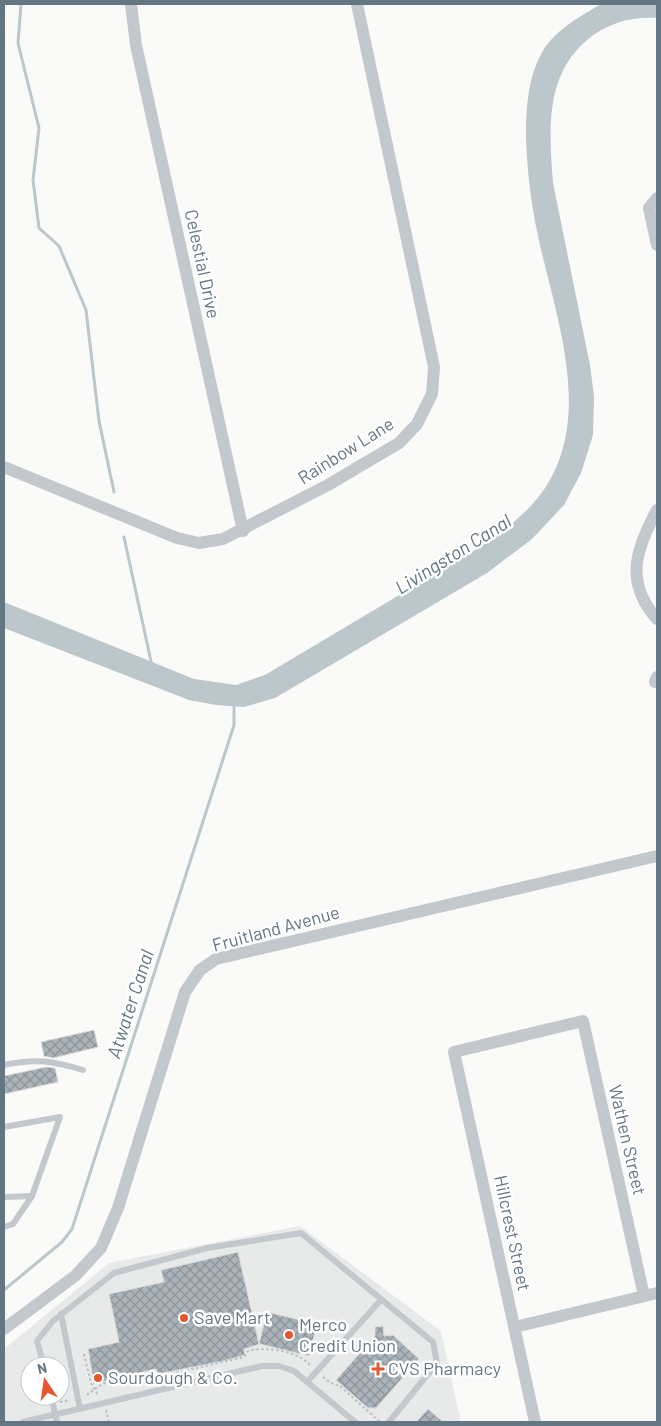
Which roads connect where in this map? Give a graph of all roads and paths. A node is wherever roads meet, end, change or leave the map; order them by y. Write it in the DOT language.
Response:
graph roads {
  1 [pos="131,4"];
  2 [pos="357,4"];
  3 [pos="657,198"];
  4 [pos="657,246"];
  5 [pos="4,467"];
  6 [pos="657,510"];
  7 [pos="243,531"];
  8 [pos="657,619"];
  9 [pos="657,856"];
  10 [pos="583,1021"];
  11 [pos="4,1066"];
  12 [pos="83,1070"];
  13 [pos="4,1127"];
  14 [pos="32,1196"];
  15 [pos="4,1198"];
  16 [pos="4,1227"];
  17 [pos="657,1293"];
  18 [pos="644,1296"];
  19 [pos="381,1300"];
  20 [pos="61,1314"];
  21 [pos="515,1327"];
  22 [pos="4,1330"];
  23 [pos="84,1354"];
  24 [pos="41,1356"];
  25 [pos="307,1382"];
  26 [pos="103,1404"];
  27 [pos="53,1406"];
  28 [pos="80,1409"];
  29 [pos="56,1419"];
  30 [pos="23,1422"];
  31 [pos="110,1422"];
  32 [pos="355,1422"];
  33 [pos="389,1422"];
  34 [pos="536,1422"];
  1 -- 7 [label="street, Celestial Drive"];
  2 -- 7 [label="street, Rainbow Lane"];
  3 -- 4 [label="street"];
  5 -- 7 [label="street, Rainbow Lane"];
  6 -- 8 [label="street"];
  9 -- 22 [label="street, Fruitland Avenue"];
  10 -- 18 [label="street, Wathen Street"];
  10 -- 21 [label="street, Hillcrest Street"];
  11 -- 12 [label="lane"];
  13 -- 14 [label="lane"];
  14 -- 15 [label="lane"];
  14 -- 16 [label="lane"];
  17 -- 18 [label="street"];
  18 -- 21 [label="street"];
  19 -- 20 [label="lane"];
  19 -- 25 [label="lane"];
  19 -- 33 [label="lane"];
  20 -- 24 [label="lane"];
  20 -- 28 [label="lane"];
  21 -- 34 [label="street, Hillcrest Street"];
  23 -- 26 [label="path"];
  25 -- 26 [label="lane"];
  25 -- 32 [label="lane"];
  26 -- 28 [label="lane"];
  26 -- 31 [label="path"];
  27 -- 29 [label="lane"];
  28 -- 29 [label="lane"];
  29 -- 30 [label="lane"];
}
